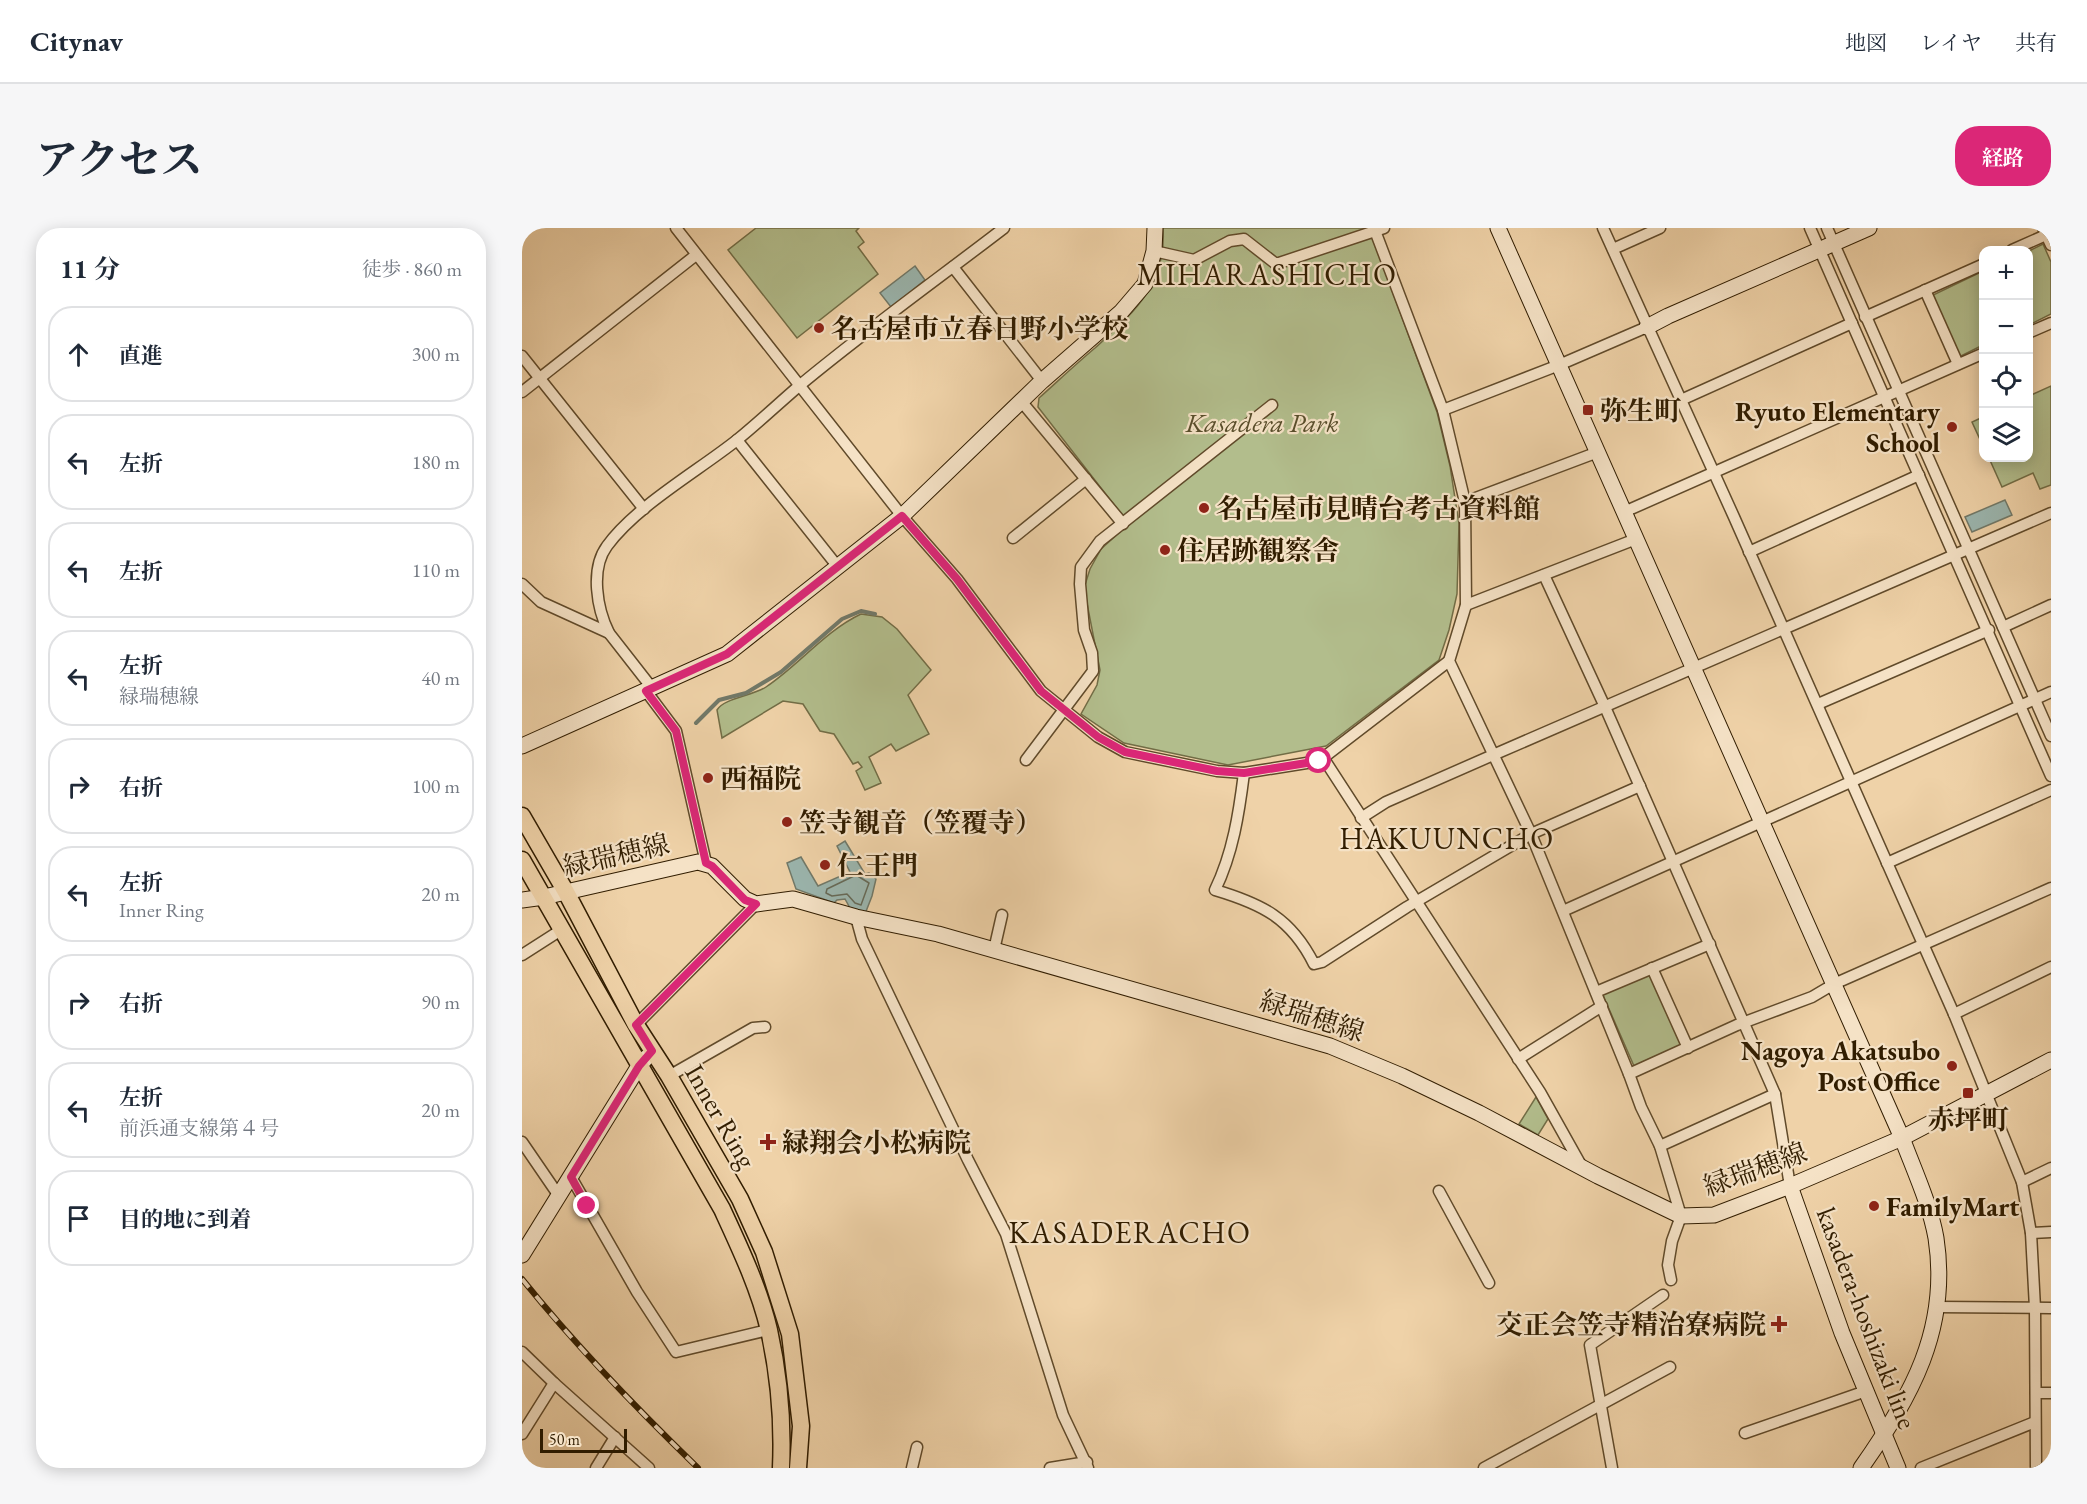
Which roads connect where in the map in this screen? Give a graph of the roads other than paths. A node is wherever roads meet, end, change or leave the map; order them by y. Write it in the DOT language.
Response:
graph roads {
  1 [pos="676,228"];
  2 [pos="1004,228"];
  3 [pos="1155,228"];
  4 [pos="1498,228"];
  5 [pos="1603,228"];
  6 [pos="1660,228"];
  7 [pos="1810,228"];
  8 [pos="1827,228"];
  9 [pos="1869,228"];
  10 [pos="1378,229"];
  11 [pos="2047,236"];
  12 [pos="1827,246"];
  13 [pos="2022,246"];
  14 [pos="1613,249"];
  15 [pos="1154,251"];
  16 [pos="696,255"];
  17 [pos="1979,266"];
  18 [pos="953,267"];
  19 [pos="1925,290"];
  20 [pos="1865,317"];
  21 [pos="1852,323"];
  22 [pos="2051,323"];
  23 [pos="1647,327"];
  24 [pos="2033,331"];
  25 [pos="1981,354"];
  26 [pos="522,356"];
  27 [pos="1958,364"];
  28 [pos="1559,365"];
  29 [pos="539,378"];
  30 [pos="1042,381"];
  31 [pos="800,386"];
  32 [pos="1899,390"];
  33 [pos="522,392"];
  34 [pos="1885,396"];
  35 [pos="1682,400"];
  36 [pos="1021,401"];
  37 [pos="1272,405"];
  38 [pos="1443,410"];
  39 [pos="738,440"];
  40 [pos="1598,452"];
  41 [pos="1713,472"];
  42 [pos="1919,476"];
  43 [pos="1086,479"];
  44 [pos="1465,502"];
  45 [pos="644,509"];
  46 [pos="1624,512"];
  47 [pos="2051,513"];
  48 [pos="902,516"];
  49 [pos="1123,524"];
  50 [pos="1013,538"];
  51 [pos="1636,539"];
  52 [pos="1969,550"];
  53 [pos="1749,552"];
  54 [pos="1955,556"];
  55 [pos="838,567"];
  56 [pos="1544,575"];
  57 [pos="522,584"];
  58 [pos="1466,605"];
  59 [pos="2051,605"];
  60 [pos="2003,627"];
  61 [pos="1784,630"];
  62 [pos="1989,630"];
  63 [pos="609,633"];
  64 [pos="1449,661"];
  65 [pos="1694,668"];
  66 [pos="649,690"];
  67 [pos="2051,692"];
  68 [pos="2036,699"];
  69 [pos="1818,704"];
  70 [pos="2021,705"];
  71 [pos="1605,707"];
  72 [pos="1065,710"];
  73 [pos="2051,736"];
  74 [pos="522,746"];
  75 [pos="1493,755"];
  76 [pos="1324,759"];
  77 [pos="1026,760"];
  78 [pos="1244,773"];
  79 [pos="2051,776"];
  80 [pos="1851,782"];
  81 [pos="1640,786"];
  82 [pos="2051,790"];
  83 [pos="522,816"];
  84 [pos="1361,818"];
  85 [pos="1762,821"];
  86 [pos="1531,834"];
  87 [pos="522,860"];
  88 [pos="1673,861"];
  89 [pos="706,863"];
  90 [pos="1887,863"];
  91 [pos="2051,888"];
  92 [pos="566,892"];
  93 [pos="544,897"];
  94 [pos="522,900"];
  95 [pos="1416,902"];
  96 [pos="756,904"];
  97 [pos="1563,911"];
  98 [pos="1002,915"];
  99 [pos="855,916"];
  100 [pos="561,930"];
  101 [pos="1710,944"];
  102 [pos="1922,945"];
  103 [pos="994,950"];
  104 [pos="522,955"];
  105 [pos="2051,967"];
  106 [pos="1652,968"];
  107 [pos="1834,984"];
  108 [pos="1596,992"];
  109 [pos="1602,1006"];
  110 [pos="1954,1014"];
  111 [pos="1744,1023"];
  112 [pos="636,1025"];
  113 [pos="765,1027"];
  114 [pos="1688,1048"];
  115 [pos="652,1051"];
  116 [pos="1518,1059"];
  117 [pos="2051,1060"];
  118 [pos="639,1066"];
  119 [pos="1629,1074"];
  120 [pos="669,1076"];
  121 [pos="1987,1092"];
  122 [pos="1775,1094"];
  123 [pos="1902,1138"];
  124 [pos="522,1142"];
  125 [pos="1660,1146"];
  126 [pos="1582,1167"];
  127 [pos="2051,1168"];
  128 [pos="571,1177"];
  129 [pos="2022,1182"];
  130 [pos="1790,1186"];
  131 [pos="1439,1191"];
  132 [pos="559,1196"];
  133 [pos="1681,1216"];
  134 [pos="2051,1232"];
  135 [pos="2031,1233"];
  136 [pos="522,1255"];
  137 [pos="1671,1280"];
  138 [pos="1489,1283"];
  139 [pos="1663,1295"];
  140 [pos="1937,1307"];
  141 [pos="2035,1308"];
  142 [pos="2051,1308"];
  143 [pos="768,1330"];
  144 [pos="522,1352"];
  145 [pos="1670,1367"];
  146 [pos="554,1383"];
  147 [pos="1866,1391"];
  148 [pos="2036,1393"];
  149 [pos="2051,1393"];
  150 [pos="1602,1404"];
  151 [pos="2035,1422"];
  152 [pos="1745,1433"];
  153 [pos="522,1434"];
  154 [pos="1884,1436"];
  155 [pos="615,1437"];
  156 [pos="917,1448"];
  157 [pos="1088,1465"];
  158 [pos="596,1468"];
  159 [pos="649,1468"];
  160 [pos="781,1468"];
  161 [pos="798,1468"];
  162 [pos="912,1468"];
  163 [pos="1050,1468"];
  164 [pos="1484,1468"];
  165 [pos="1612,1468"];
  166 [pos="1861,1468"];
  167 [pos="1898,1468"];
  168 [pos="1921,1468"];
  169 [pos="2036,1468"];
  1 -- 16 [label="street"];
  2 -- 18 [label="street"];
  3 -- 15 [label="street"];
  4 -- 28 [label="street"];
  5 -- 14 [label="street"];
  6 -- 14 [label="street"];
  7 -- 12 [label="street"];
  8 -- 12 [label="street"];
  9 -- 12 [label="street"];
  10 -- 15 [label="street"];
  10 -- 38 [label="street"];
  11 -- 13 [label="street"];
  12 -- 20 [label="street"];
  12 -- 21 [label="street"];
  12 -- 23 [label="street"];
  14 -- 23 [label="street"];
  15 -- 30 [label="street"];
  16 -- 29 [label="street"];
  16 -- 31 [label="street"];
  17 -- 19 [label="street"];
  18 -- 30 [label="street"];
  18 -- 31 [label="street"];
  19 -- 20 [label="street"];
  19 -- 27 [label="street"];
  20 -- 32 [label="street"];
  21 -- 34 [label="street"];
  21 -- 35 [label="street"];
  22 -- 24 [label="street"];
  23 -- 28 [label="street"];
  23 -- 35 [label="street"];
  25 -- 27 [label="street"];
  26 -- 29 [label="street"];
  27 -- 32 [label="street"];
  28 -- 38 [label="street"];
  28 -- 40 [label="street"];
  29 -- 33 [label="street"];
  29 -- 45 [label="street"];
  30 -- 36 [label="street"];
  31 -- 39 [label="street"];
  31 -- 48 [label="street"];
  32 -- 34 [label="street"];
  32 -- 52 [label="street"];
  34 -- 41 [label="street"];
  34 -- 42 [label="street"];
  35 -- 41 [label="street"];
  36 -- 43 [label="street"];
  36 -- 48 [label="street"];
  37 -- 49 [label="street"];
  38 -- 44 [label="street"];
  39 -- 45 [label="street"];
  39 -- 55 [label="street"];
  40 -- 44 [label="street"];
  40 -- 46 [label="street"];
  41 -- 46 [label="street"];
  41 -- 53 [label="street"];
  42 -- 53 [label="street"];
  42 -- 54 [label="street"];
  43 -- 49 [label="street"];
  43 -- 50 [label="street"];
  44 -- 58 [label="street"];
  45 -- 63 [label="street"];
  46 -- 51 [label="street"];
  47 -- 52 [label="street"];
  48 -- 55 [label="street"];
  48 -- 72 [label="street"];
  49 -- 72 [label="street"];
  51 -- 56 [label="street"];
  51 -- 65 [label="street"];
  52 -- 54 [label="street"];
  52 -- 60 [label="street"];
  53 -- 61 [label="street"];
  54 -- 61 [label="street"];
  54 -- 62 [label="street"];
  55 -- 66 [label="street"];
  56 -- 58 [label="street"];
  56 -- 71 [label="street"];
  57 -- 63 [label="street"];
  58 -- 64 [label="street"];
  59 -- 60 [label="street"];
  60 -- 68 [label="street"];
  61 -- 65 [label="street"];
  61 -- 69 [label="street"];
  62 -- 69 [label="street"];
  62 -- 70 [label="street"];
  63 -- 66 [label="street"];
  64 -- 75 [label="street"];
  64 -- 76 [label="street"];
  65 -- 71 [label="street"];
  65 -- 85 [label="street"];
  66 -- 74 [label="street"];
  66 -- 89 [label="street"];
  67 -- 68 [label="street"];
  68 -- 70 [label="street"];
  68 -- 73 [label="street"];
  69 -- 80 [label="street"];
  70 -- 79 [label="street"];
  70 -- 80 [label="street"];
  71 -- 75 [label="street"];
  71 -- 81 [label="street"];
  72 -- 77 [label="street"];
  72 -- 78 [label="street"];
  75 -- 84 [label="street"];
  75 -- 86 [label="street"];
  76 -- 78 [label="street"];
  76 -- 84 [label="street"];
  78 -- 95 [label="street"];
  80 -- 85 [label="street"];
  80 -- 90 [label="street"];
  81 -- 86 [label="street"];
  81 -- 88 [label="street"];
  82 -- 90 [label="street"];
  83 -- 92 [label="main road, Inner Ring"];
  84 -- 95 [label="street"];
  85 -- 88 [label="street"];
  85 -- 107 [label="street"];
  86 -- 95 [label="street"];
  86 -- 97 [label="street"];
  87 -- 93 [label="main road, Inner Ring"];
  88 -- 97 [label="street"];
  88 -- 101 [label="street"];
  89 -- 92 [label="street, 緑瑞穂線"];
  89 -- 96 [label="street, 緑瑞穂線"];
  90 -- 102 [label="street"];
  91 -- 102 [label="street"];
  92 -- 93 [label="street, 緑瑞穂線"];
  92 -- 112 [label="main road, Inner Ring"];
  93 -- 94 [label="street, 緑瑞穂線"];
  93 -- 100 [label="main road, Inner Ring"];
  95 -- 116 [label="street"];
  96 -- 99 [label="street, 緑瑞穂線"];
  96 -- 112 [label="street"];
  97 -- 108 [label="street"];
  98 -- 103 [label="street"];
  99 -- 103 [label="street, 緑瑞穂線"];
  99 -- 157 [label="street"];
  100 -- 104 [label="street"];
  100 -- 118 [label="main road, Inner Ring"];
  101 -- 106 [label="street"];
  101 -- 111 [label="street"];
  102 -- 107 [label="street"];
  102 -- 110 [label="street"];
  103 -- 126 [label="street, 緑瑞穂線"];
  105 -- 110 [label="street"];
  106 -- 108 [label="street"];
  106 -- 114 [label="street"];
  107 -- 111 [label="street"];
  107 -- 123 [label="street"];
  108 -- 109 [label="street"];
  109 -- 116 [label="street"];
  109 -- 119 [label="street"];
  110 -- 121 [label="street"];
  111 -- 114 [label="street"];
  111 -- 122 [label="street"];
  112 -- 115 [label="main road, Inner Ring"];
  113 -- 120 [label="street"];
  114 -- 119 [label="street"];
  115 -- 118 [label="street"];
  115 -- 120 [label="main road, Inner Ring"];
  116 -- 126 [label="street"];
  117 -- 121 [label="street, 緑瑞穂線"];
  118 -- 128 [label="street"];
  118 -- 143 [label="main road, Inner Ring"];
  119 -- 125 [label="street"];
  120 -- 161 [label="main road, Inner Ring"];
  121 -- 123 [label="street, 緑瑞穂線"];
  121 -- 129 [label="street"];
  122 -- 125 [label="street"];
  122 -- 130 [label="street"];
  123 -- 130 [label="street, 緑瑞穂線"];
  123 -- 140 [label="street"];
  124 -- 132 [label="street"];
  125 -- 133 [label="street"];
  126 -- 133 [label="street, 緑瑞穂線"];
  127 -- 129 [label="street"];
  128 -- 132 [label="street"];
  128 -- 143 [label="street"];
  129 -- 135 [label="street"];
  130 -- 133 [label="street, 緑瑞穂線"];
  130 -- 147 [label="street, kasadera-hoshizaki line"];
  131 -- 138 [label="street"];
  132 -- 136 [label="street"];
  133 -- 137 [label="street"];
  134 -- 135 [label="street"];
  135 -- 141 [label="street"];
  139 -- 150 [label="street"];
  140 -- 141 [label="street"];
  140 -- 154 [label="street"];
  141 -- 142 [label="street"];
  141 -- 148 [label="street"];
  143 -- 160 [label="main road, Inner Ring"];
  144 -- 146 [label="street"];
  145 -- 150 [label="street"];
  146 -- 153 [label="street"];
  146 -- 155 [label="street"];
  147 -- 152 [label="street"];
  147 -- 154 [label="street, kasadera-hoshizaki line"];
  148 -- 149 [label="street"];
  148 -- 151 [label="street"];
  150 -- 164 [label="street"];
  150 -- 165 [label="street"];
  151 -- 168 [label="street"];
  151 -- 169 [label="street"];
  154 -- 166 [label="street"];
  154 -- 167 [label="street, kasadera-hoshizaki line"];
  155 -- 158 [label="street"];
  155 -- 159 [label="street"];
  156 -- 162 [label="street"];
  157 -- 163 [label="street"];
}
